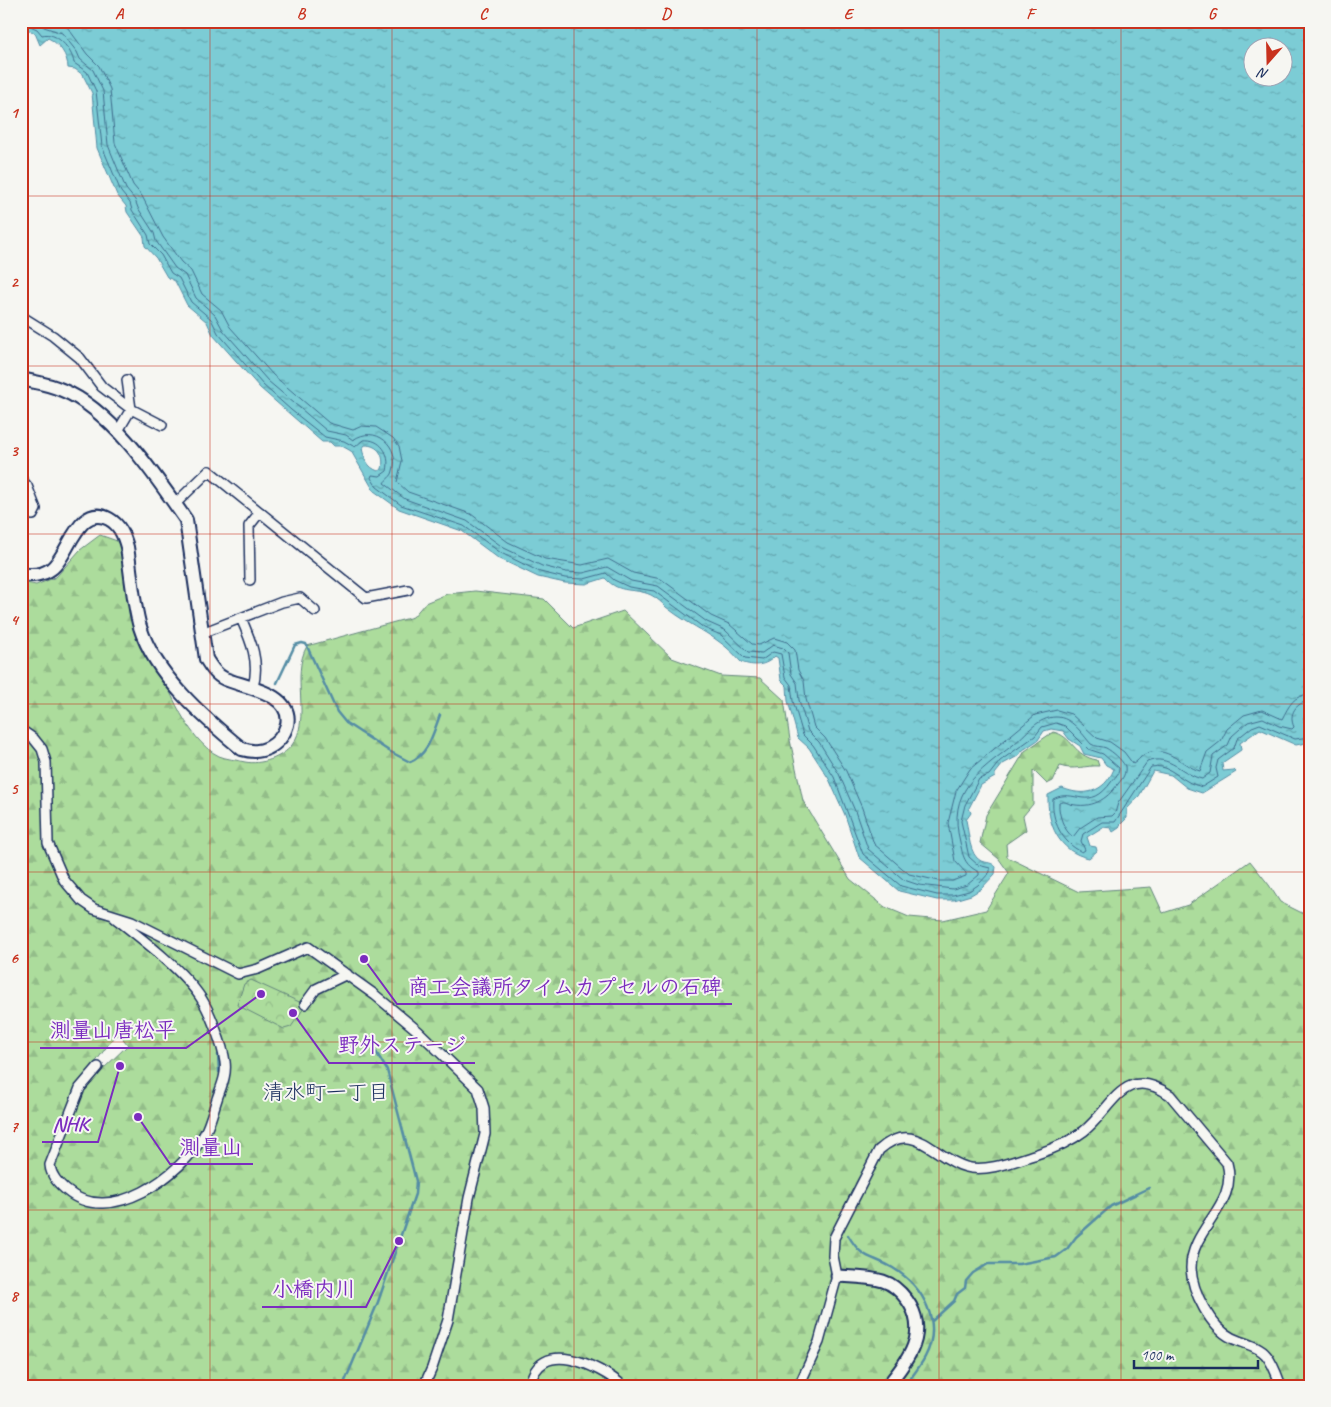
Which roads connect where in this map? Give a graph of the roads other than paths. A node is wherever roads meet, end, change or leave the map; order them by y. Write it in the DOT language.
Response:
graph roads {
  1 [pos="21,316"];
  2 [pos="21,379"];
  3 [pos="127,380"];
  4 [pos="131,409"];
  5 [pos="162,425"];
  6 [pos="118,431"];
  7 [pos="21,479"];
  8 [pos="175,504"];
  9 [pos="260,512"];
  10 [pos="21,514"];
  11 [pos="21,574"];
  12 [pos="250,580"];
  13 [pos="408,590"];
  14 [pos="366,598"];
  15 [pos="355,601"];
  16 [pos="315,611"];
  17 [pos="241,618"];
  18 [pos="202,633"];
  19 [pos="253,687"];
  20 [pos="21,730"];
  21 [pos="111,914"];
  22 [pos="347,974"];
  23 [pos="305,1004"];
  24 [pos="98,1067"];
  25 [pos="837,1276"];
  26 [pos="424,1386"];
  27 [pos="530,1386"];
  28 [pos="623,1386"];
  29 [pos="799,1386"];
  30 [pos="887,1386"];
  31 [pos="1281,1386"];
  1 -- 4 [label="street"];
  2 -- 6 [label="main road"];
  3 -- 4 [label="street"];
  4 -- 5 [label="street"];
  4 -- 6 [label="street"];
  6 -- 8 [label="main road"];
  7 -- 10 [label="street"];
  8 -- 9 [label="street"];
  8 -- 18 [label="main road"];
  9 -- 12 [label="street"];
  9 -- 14 [label="street"];
  11 -- 19 [label="main road"];
  13 -- 14 [label="street"];
  14 -- 15 [label="street"];
  16 -- 17 [label="street"];
  17 -- 18 [label="street"];
  17 -- 19 [label="street"];
  18 -- 19 [label="main road"];
  20 -- 21 [label="street"];
  21 -- 22 [label="street"];
  21 -- 24 [label="street"];
  22 -- 23 [label="street"];
  22 -- 26 [label="street"];
  25 -- 29 [label="street"];
  25 -- 30 [label="street"];
  25 -- 31 [label="street"];
  27 -- 28 [label="street"];
}
